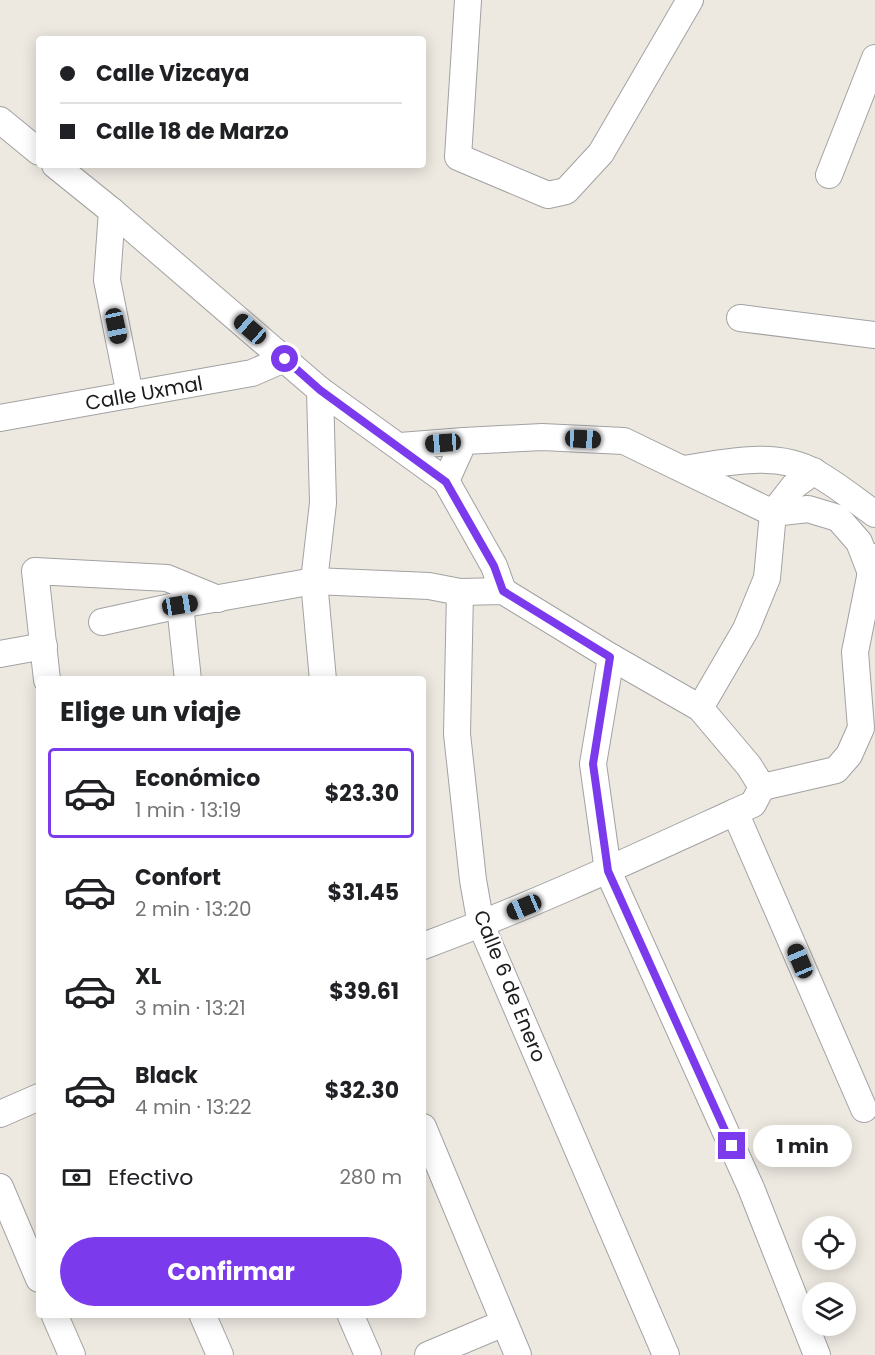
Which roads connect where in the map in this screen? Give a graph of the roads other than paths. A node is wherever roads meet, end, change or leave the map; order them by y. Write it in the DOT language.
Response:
graph roads {
  1 [pos="468,0"];
  2 [pos="690,0"];
  3 [pos="875,58"];
  4 [pos="0,120"];
  5 [pos="36,150"];
  6 [pos="59,168"];
  7 [pos="829,175"];
  8 [pos="112,211"];
  9 [pos="740,318"];
  10 [pos="875,334"];
  11 [pos="285,359"];
  12 [pos="320,390"];
  13 [pos="130,394"];
  14 [pos="0,418"];
  15 [pos="464,441"];
  16 [pos="400,446"];
  17 [pos="682,468"];
  18 [pos="814,471"];
  19 [pos="446,482"];
  20 [pos="773,513"];
  21 [pos="875,514"];
  22 [pos="873,564"];
  23 [pos="314,580"];
  24 [pos="503,591"];
  25 [pos="460,592"];
  26 [pos="218,599"];
  27 [pos="180,605"];
  28 [pos="102,622"];
  29 [pos="44,646"];
  30 [pos="0,654"];
  31 [pos="610,657"];
  32 [pos="47,676"];
  33 [pos="188,676"];
  34 [pos="323,676"];
  35 [pos="700,708"];
  36 [pos="762,786"];
  37 [pos="735,812"];
  38 [pos="608,871"];
  39 [pos="481,925"];
  40 [pos="426,945"];
  41 [pos="36,1098"];
  42 [pos="864,1109"];
  43 [pos="0,1114"];
  44 [pos="426,1134"];
  45 [pos="0,1187"];
  46 [pos="36,1272"];
  47 [pos="56,1318"];
  48 [pos="204,1318"];
  49 [pos="352,1318"];
  50 [pos="504,1323"];
  51 [pos="664,1354"];
  52 [pos="72,1355"];
  53 [pos="220,1355"];
  54 [pos="368,1355"];
  55 [pos="428,1355"];
  56 [pos="518,1355"];
  57 [pos="817,1355"];
  1 -- 2 [label="street"];
  3 -- 7 [label="street"];
  4 -- 5 [label="street"];
  6 -- 8 [label="street"];
  8 -- 11 [label="street"];
  8 -- 13 [label="street"];
  9 -- 10 [label="street"];
  11 -- 12 [label="street"];
  11 -- 13 [label="street, Calle Uxmal"];
  12 -- 16 [label="street"];
  12 -- 23 [label="street"];
  13 -- 14 [label="street, Calle Uxmal"];
  15 -- 16 [label="street"];
  15 -- 17 [label="street"];
  15 -- 19 [label="street"];
  16 -- 19 [label="street"];
  17 -- 18 [label="street"];
  17 -- 20 [label="street"];
  18 -- 20 [label="street"];
  18 -- 21 [label="street"];
  19 -- 24 [label="street"];
  20 -- 22 [label="street"];
  20 -- 35 [label="street"];
  22 -- 36 [label="street"];
  23 -- 25 [label="street"];
  23 -- 26 [label="street"];
  23 -- 34 [label="street"];
  24 -- 25 [label="street"];
  24 -- 31 [label="street"];
  25 -- 39 [label="street, Calle 6 de Enero"];
  26 -- 27 [label="street"];
  26 -- 29 [label="street"];
  27 -- 28 [label="street"];
  27 -- 33 [label="street"];
  29 -- 30 [label="street"];
  29 -- 32 [label="street"];
  31 -- 35 [label="street"];
  31 -- 38 [label="street"];
  35 -- 36 [label="street"];
  36 -- 37 [label="street"];
  37 -- 38 [label="street"];
  37 -- 42 [label="street"];
  38 -- 39 [label="street"];
  38 -- 57 [label="street"];
  39 -- 40 [label="street"];
  39 -- 51 [label="street, Calle 6 de Enero"];
  41 -- 43 [label="street"];
  44 -- 50 [label="street"];
  45 -- 46 [label="street"];
  47 -- 52 [label="street"];
  48 -- 53 [label="street"];
  49 -- 54 [label="street"];
  50 -- 55 [label="street"];
  50 -- 56 [label="street"];
}
